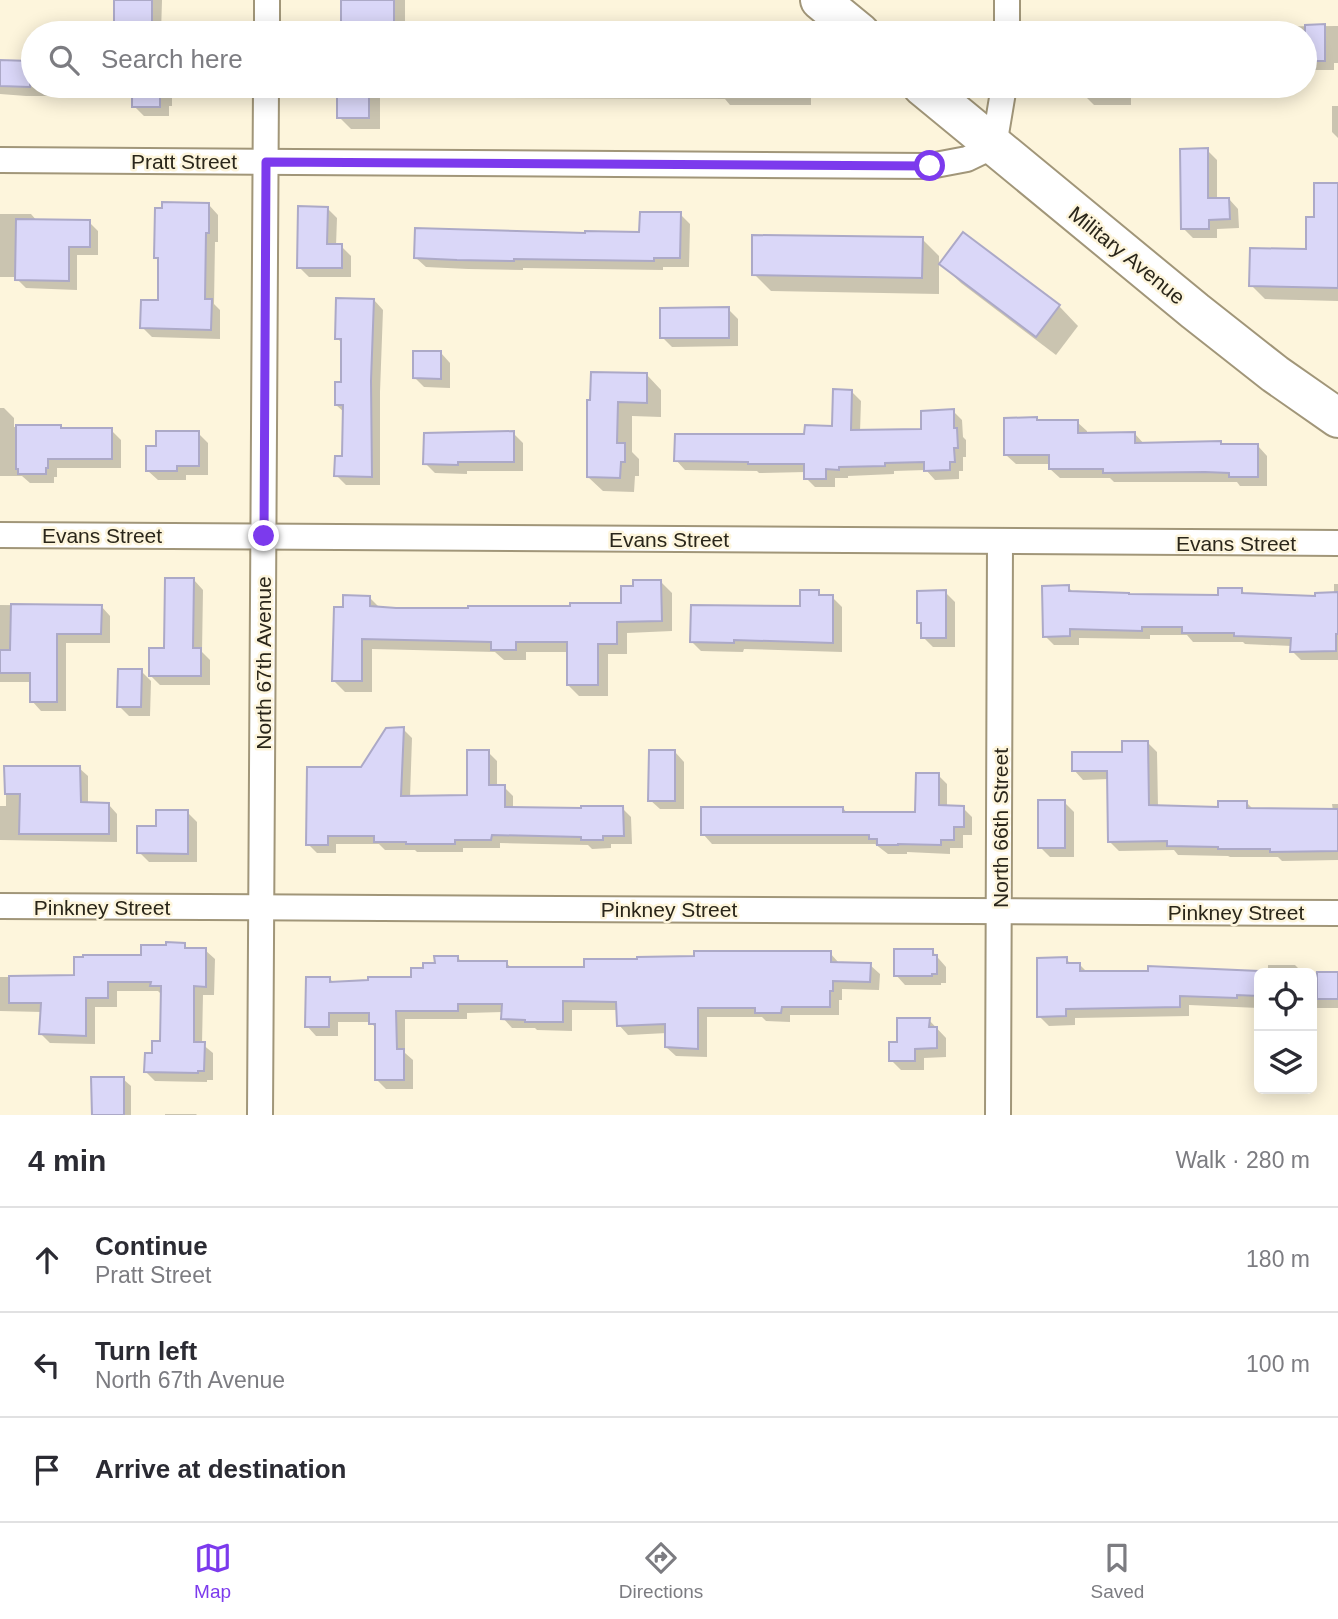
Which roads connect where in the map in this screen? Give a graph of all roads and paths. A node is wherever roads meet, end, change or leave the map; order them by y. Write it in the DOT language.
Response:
graph roads {
  1 [pos="267,0"];
  2 [pos="820,0"];
  3 [pos="1007,0"];
  4 [pos="267,21"];
  5 [pos="845,21"];
  6 [pos="1007,21"];
  7 [pos="266,98"];
  8 [pos="936,98"];
  9 [pos="1002,98"];
  10 [pos="994,146"];
  11 [pos="0,160"];
  12 [pos="266,162"];
  13 [pos="1338,418"];
  14 [pos="0,534"];
  15 [pos="264,536"];
  16 [pos="1000,541"];
  17 [pos="1338,543"];
  18 [pos="0,906"];
  19 [pos="261,907"];
  20 [pos="1000,911"];
  21 [pos="1338,913"];
  22 [pos="260,1115"];
  23 [pos="998,1115"];
  1 -- 4 [label="street"];
  2 -- 5 [label="main road"];
  3 -- 6 [label="street"];
  7 -- 12 [label="street, North 67th Avenue"];
  8 -- 10 [label="main road, Military Avenue"];
  9 -- 10 [label="street"];
  10 -- 12 [label="street, Pratt Street"];
  10 -- 13 [label="main road, Military Avenue"];
  11 -- 12 [label="street, Pratt Street"];
  12 -- 15 [label="street, North 67th Avenue"];
  14 -- 15 [label="street, Evans Street"];
  15 -- 16 [label="street, Evans Street"];
  15 -- 19 [label="street, North 67th Avenue"];
  16 -- 17 [label="street, Evans Street"];
  16 -- 20 [label="street, North 66th Street"];
  18 -- 19 [label="street, Pinkney Street"];
  19 -- 20 [label="street, Pinkney Street"];
  19 -- 22 [label="street, North 67th Avenue"];
  20 -- 21 [label="street, Pinkney Street"];
  20 -- 23 [label="street, North 66th Street"];
}
